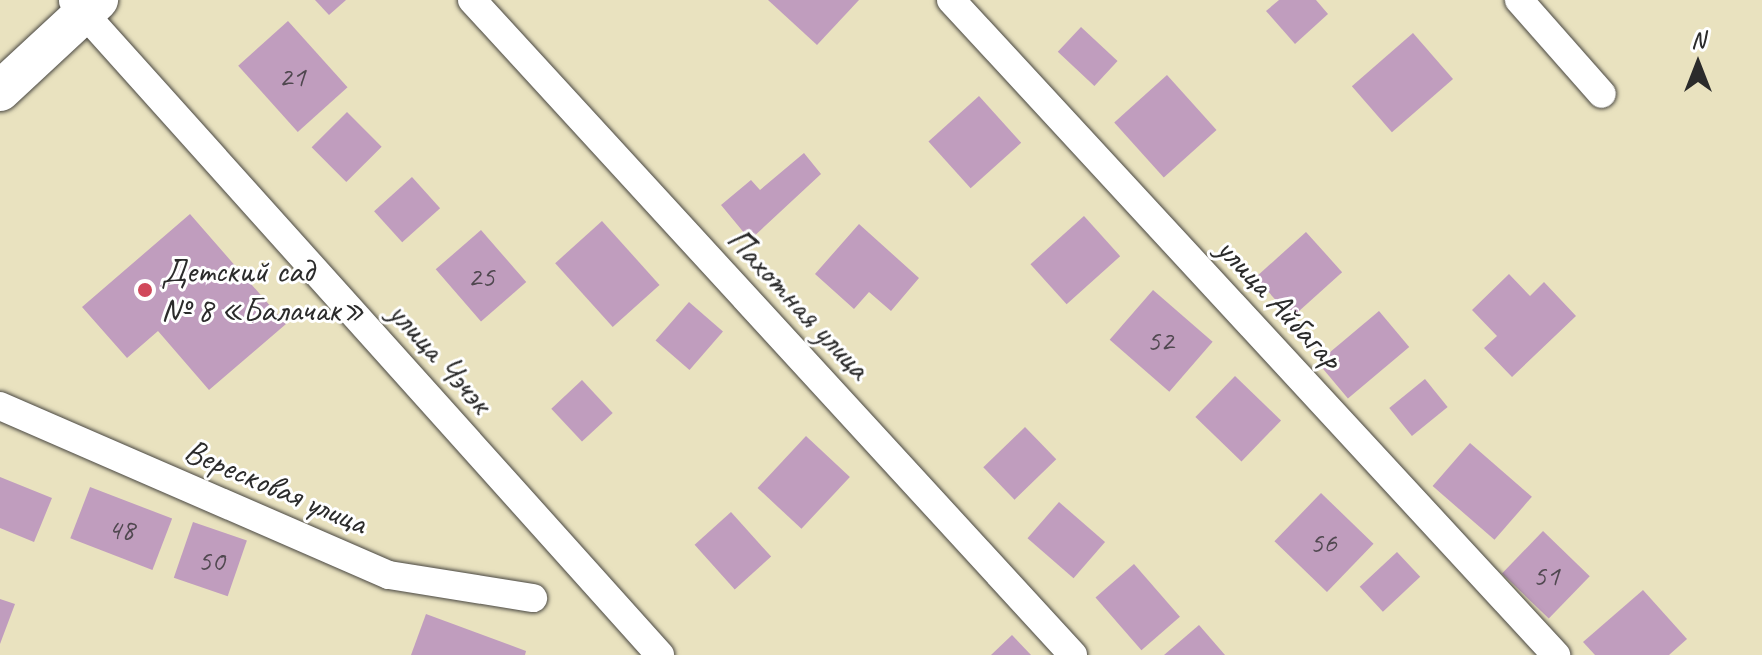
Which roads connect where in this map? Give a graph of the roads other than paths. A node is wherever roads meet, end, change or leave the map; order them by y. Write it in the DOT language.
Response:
graph roads {
  1 [pos="472,0"];
  2 [pos="951,0"];
  3 [pos="1519,0"];
  4 [pos="85,4"];
  5 [pos="0,91"];
  6 [pos="1602,94"];
  7 [pos="0,406"];
  8 [pos="533,598"];
  9 [pos="660,655"];
  10 [pos="1073,655"];
  11 [pos="1556,655"];
  1 -- 10 [label="street, Пахотная улица"];
  2 -- 11 [label="street, улица Айбагар"];
  3 -- 6 [label="street"];
  4 -- 5 [label="street"];
  4 -- 9 [label="street, улица Чэчэк"];
  7 -- 8 [label="street, Вересковая улица"];
}
